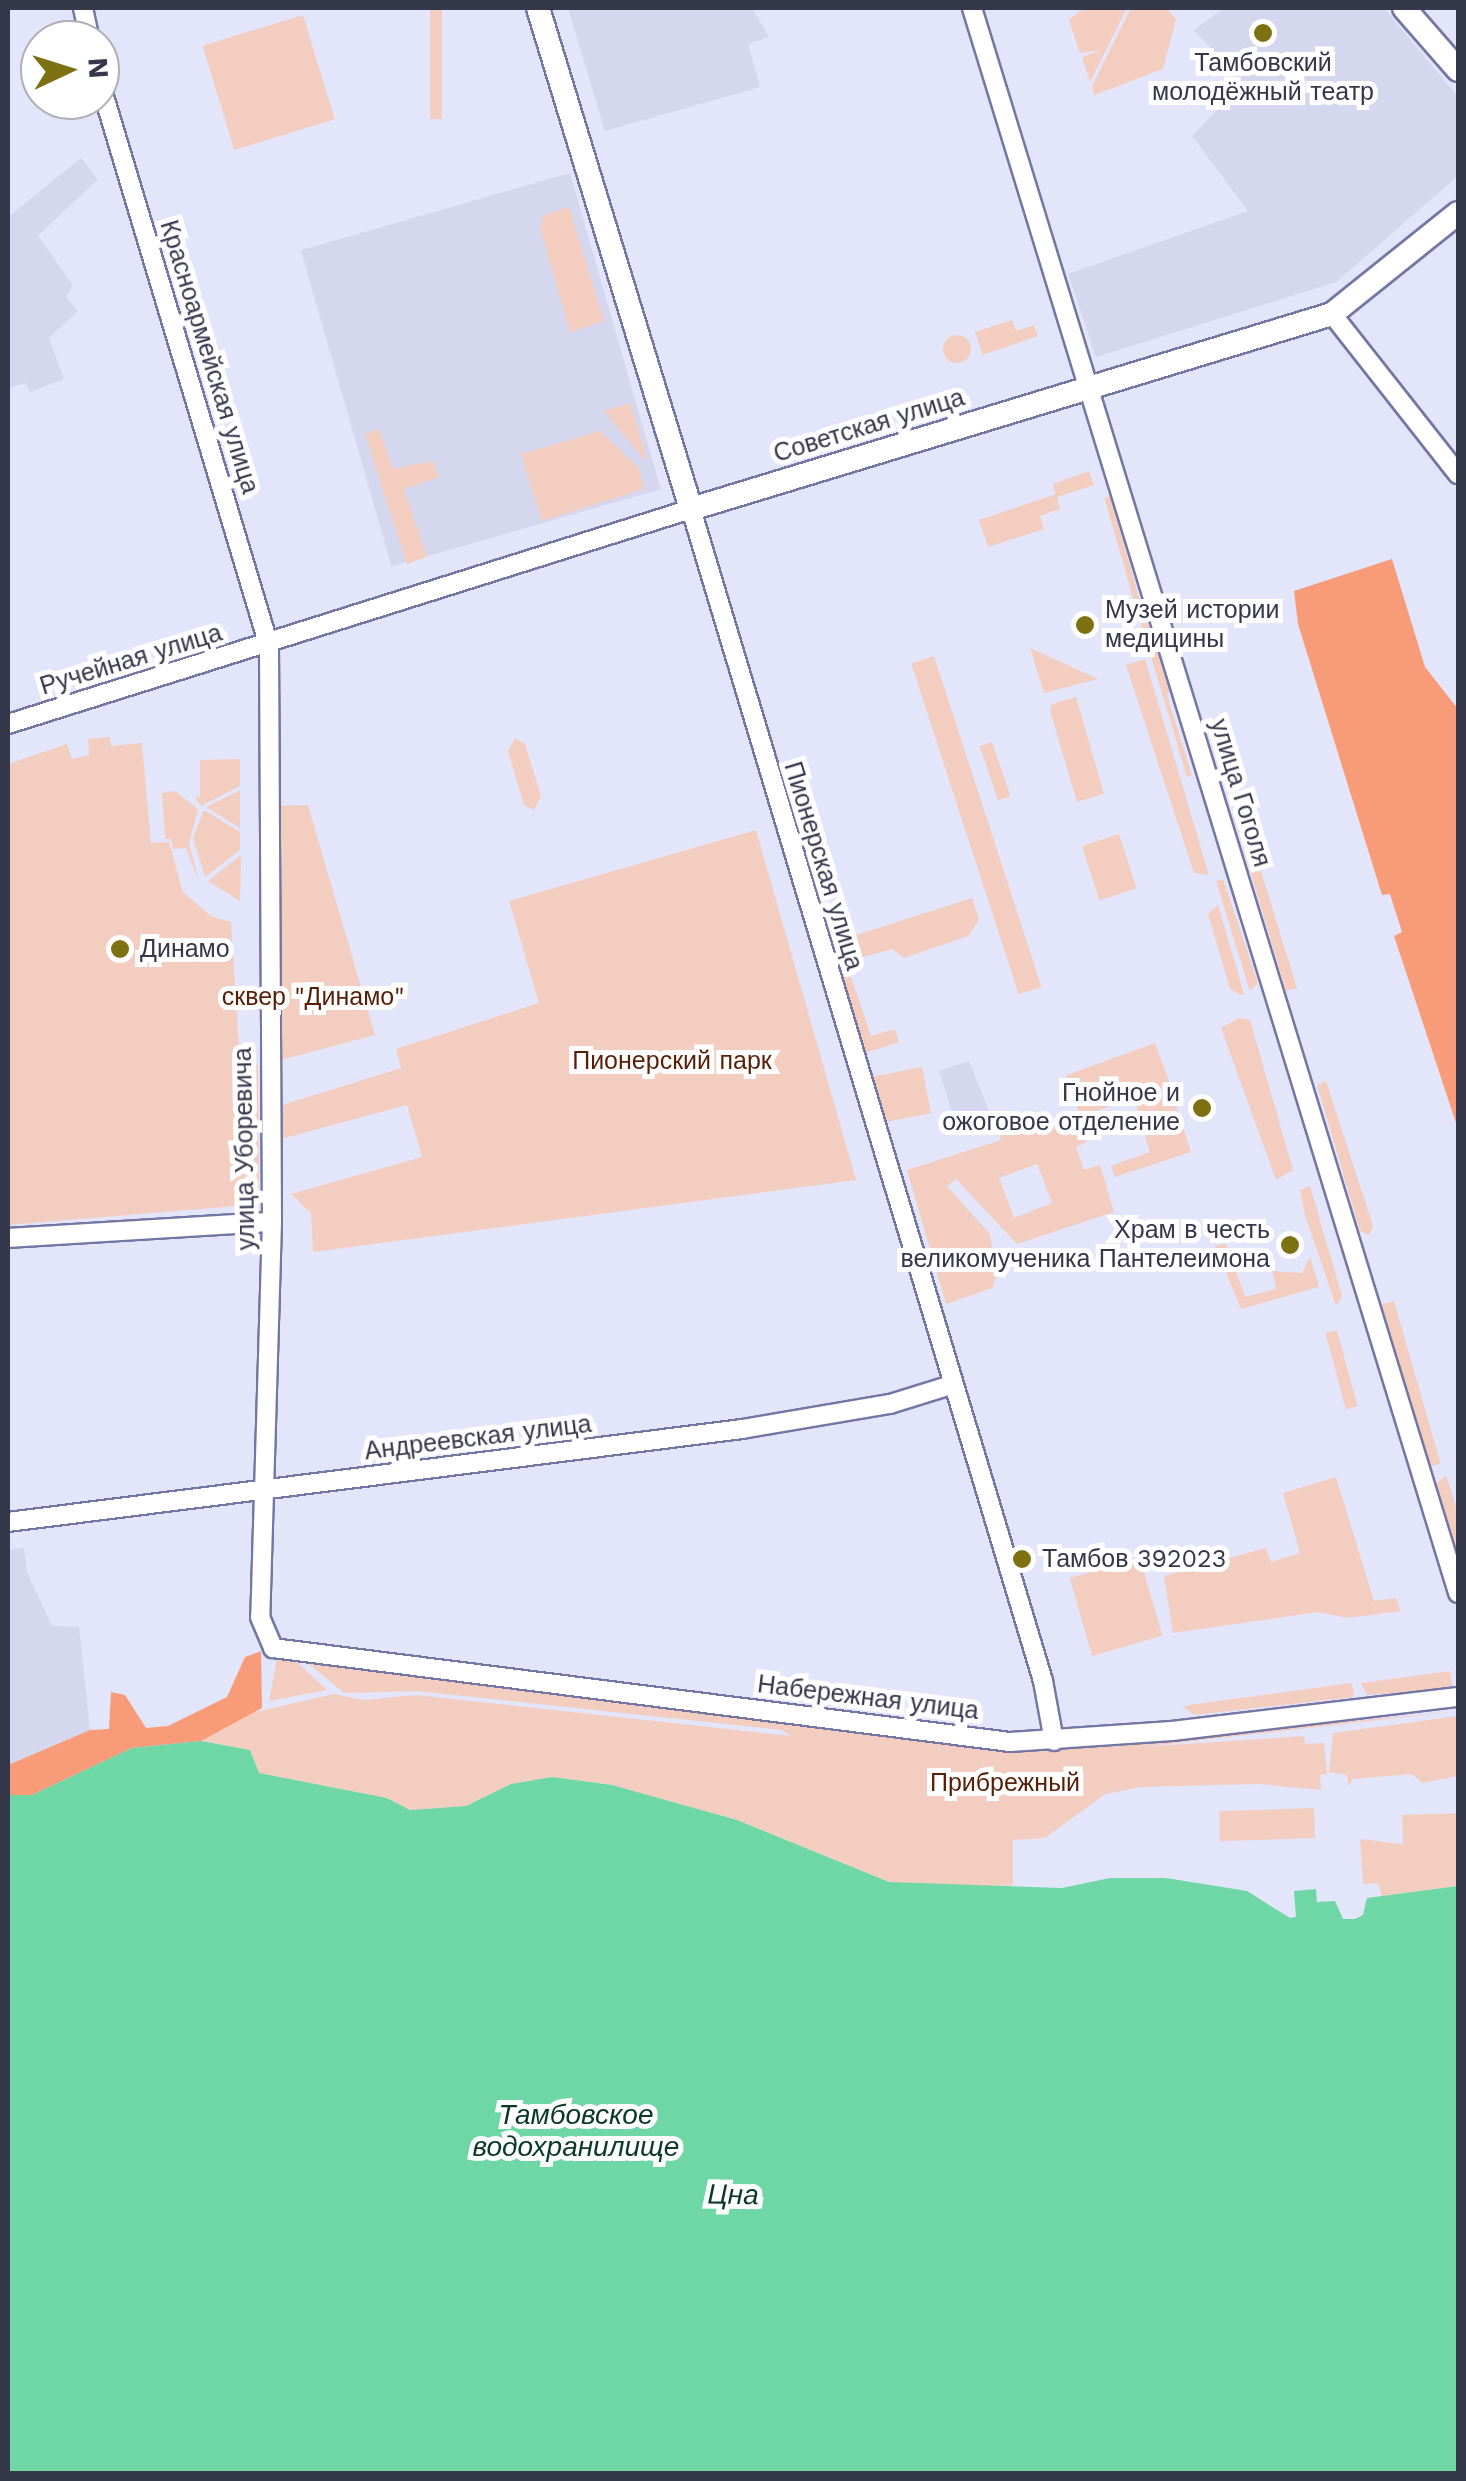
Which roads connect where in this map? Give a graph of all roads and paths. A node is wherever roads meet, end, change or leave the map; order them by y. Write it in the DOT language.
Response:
graph roads {
  1 [pos="538,8"];
  2 [pos="972,8"];
  3 [pos="1404,8"];
  4 [pos="1458,70"];
  5 [pos="111,120"];
  6 [pos="1458,213"];
  7 [pos="1332,314"];
  8 [pos="1090,386"];
  9 [pos="1458,474"];
  10 [pos="691,508"];
  11 [pos="269,646"];
  12 [pos="8,724"];
  13 [pos="272,1222"];
  14 [pos="8,1238"];
  15 [pos="951,1386"];
  16 [pos="264,1488"];
  17 [pos="8,1522"];
  18 [pos="1458,1593"];
  19 [pos="273,1648"];
  20 [pos="1458,1697"];
  21 [pos="1054,1741"];
  1 -- 10 [label="main road, Пионерская улица"];
  2 -- 8 [label="street, улица Гоголя"];
  3 -- 4 [label="main road"];
  5 -- 11 [label="street, Красноармейская улица"];
  6 -- 7 [label="main road, Советская улица"];
  7 -- 8 [label="main road, Советская улица"];
  7 -- 9 [label="street"];
  8 -- 10 [label="main road, Советская улица"];
  8 -- 18 [label="street, улица Гоголя"];
  10 -- 11 [label="street, Советская улица"];
  10 -- 15 [label="street, Пионерская улица"];
  11 -- 12 [label="street, Ручейная улица"];
  11 -- 13 [label="street, улица Уборевича"];
  13 -- 14 [label="street"];
  13 -- 16 [label="street, улица Уборевича"];
  15 -- 16 [label="street, Андреевская улица"];
  15 -- 21 [label="street, Пионерская улица"];
  16 -- 17 [label="street, Андреевская улица"];
  16 -- 19 [label="street, улица Уборевича"];
  19 -- 21 [label="street, Набережная улица"];
  20 -- 21 [label="street, Набережная улица"];
}
